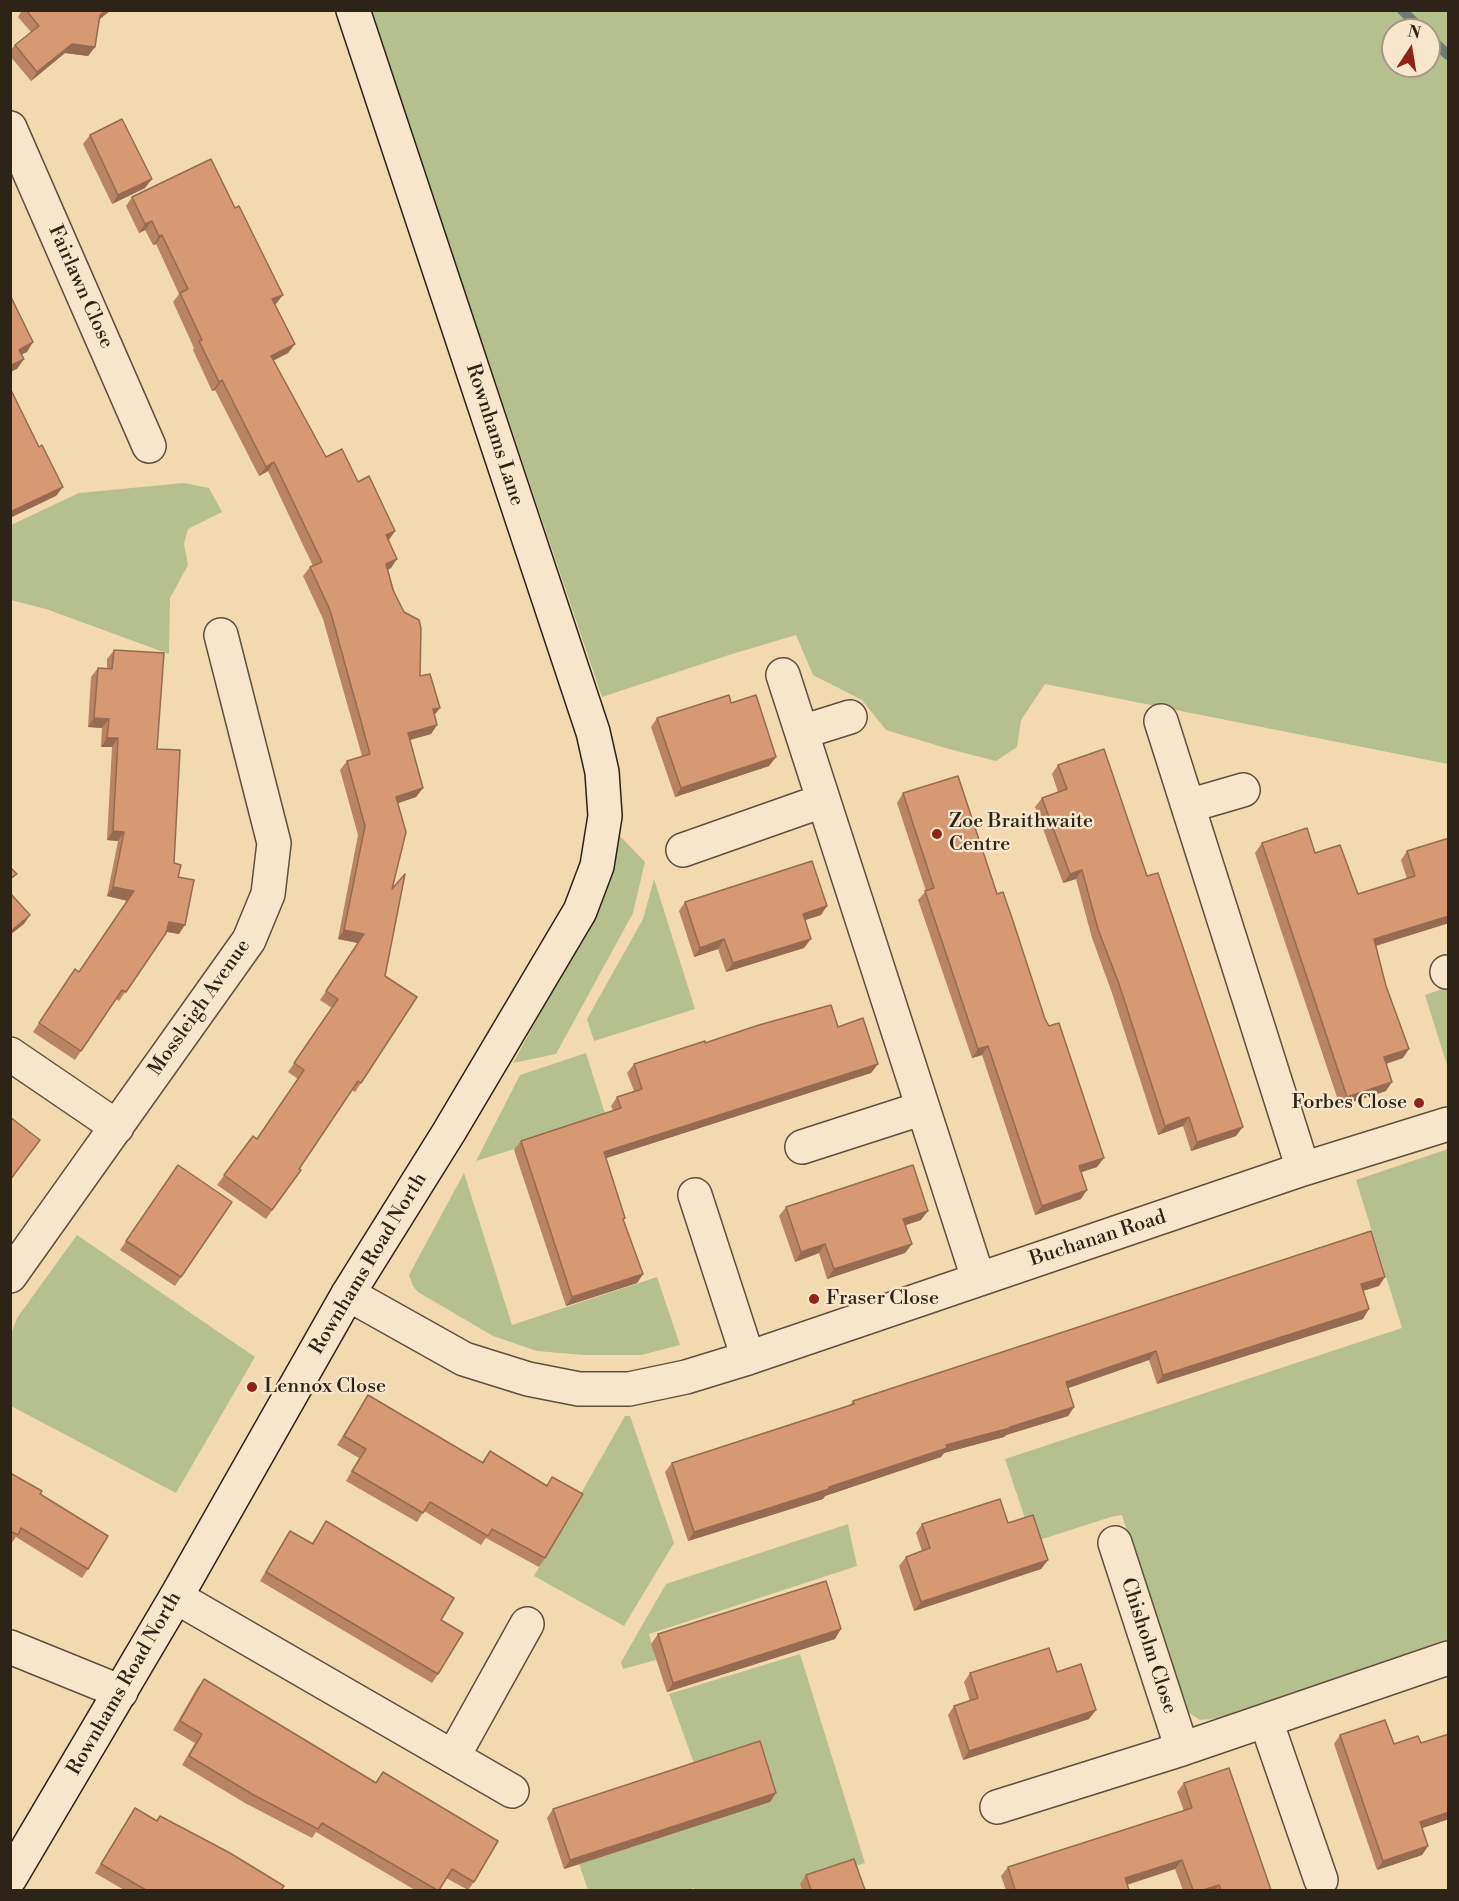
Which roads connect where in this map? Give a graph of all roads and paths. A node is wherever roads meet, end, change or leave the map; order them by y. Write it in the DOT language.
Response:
graph roads {
  1 [pos="353,10"];
  2 [pos="10,128"];
  3 [pos="149,446"];
  4 [pos="221,635"];
  5 [pos="783,675"];
  6 [pos="850,717"];
  7 [pos="1161,721"];
  8 [pos="801,732"];
  9 [pos="1243,790"];
  10 [pos="822,801"];
  11 [pos="1188,806"];
  12 [pos="683,850"];
  13 [pos="597,866"];
  14 [pos="10,1054"];
  15 [pos="923,1108"];
  16 [pos="1449,1124"];
  17 [pos="117,1127"];
  18 [pos="802,1147"];
  19 [pos="1303,1169"];
  20 [pos="695,1194"];
  21 [pos="10,1276"];
  22 [pos="978,1278"];
  23 [pos="348,1294"];
  24 [pos="748,1358"];
  25 [pos="1115,1543"];
  26 [pos="176,1597"];
  27 [pos="527,1624"];
  28 [pos="10,1647"];
  29 [pos="1449,1658"];
  30 [pos="121,1692"];
  31 [pos="1266,1721"];
  32 [pos="1182,1749"];
  33 [pos="453,1757"];
  34 [pos="513,1791"];
  35 [pos="997,1807"];
  36 [pos="10,1878"];
  37 [pos="1321,1880"];
  1 -- 13 [label="street, Rownhams Lane"];
  2 -- 3 [label="street, Fairlawn Close"];
  4 -- 17 [label="street, Mossleigh Avenue"];
  5 -- 8 [label="street"];
  6 -- 8 [label="street"];
  7 -- 11 [label="street"];
  8 -- 10 [label="street"];
  9 -- 11 [label="street"];
  10 -- 12 [label="street"];
  10 -- 15 [label="street"];
  11 -- 19 [label="street"];
  13 -- 23 [label="street, Rownhams Road North"];
  14 -- 17 [label="street"];
  15 -- 18 [label="street"];
  15 -- 22 [label="street"];
  16 -- 19 [label="street, Buchanan Road"];
  17 -- 21 [label="street, Mossleigh Avenue"];
  19 -- 22 [label="street, Buchanan Road"];
  20 -- 24 [label="street"];
  22 -- 24 [label="street, Buchanan Road"];
  23 -- 24 [label="street, Buchanan Road"];
  23 -- 26 [label="street, Rownhams Road North"];
  25 -- 32 [label="street, Chisholm Close"];
  26 -- 30 [label="street, Rownhams Road North"];
  26 -- 33 [label="street"];
  27 -- 33 [label="street"];
  28 -- 30 [label="street"];
  29 -- 31 [label="street"];
  30 -- 36 [label="street, Rownhams Road North"];
  31 -- 32 [label="street"];
  31 -- 37 [label="street"];
  32 -- 35 [label="street"];
  33 -- 34 [label="street"];
}
